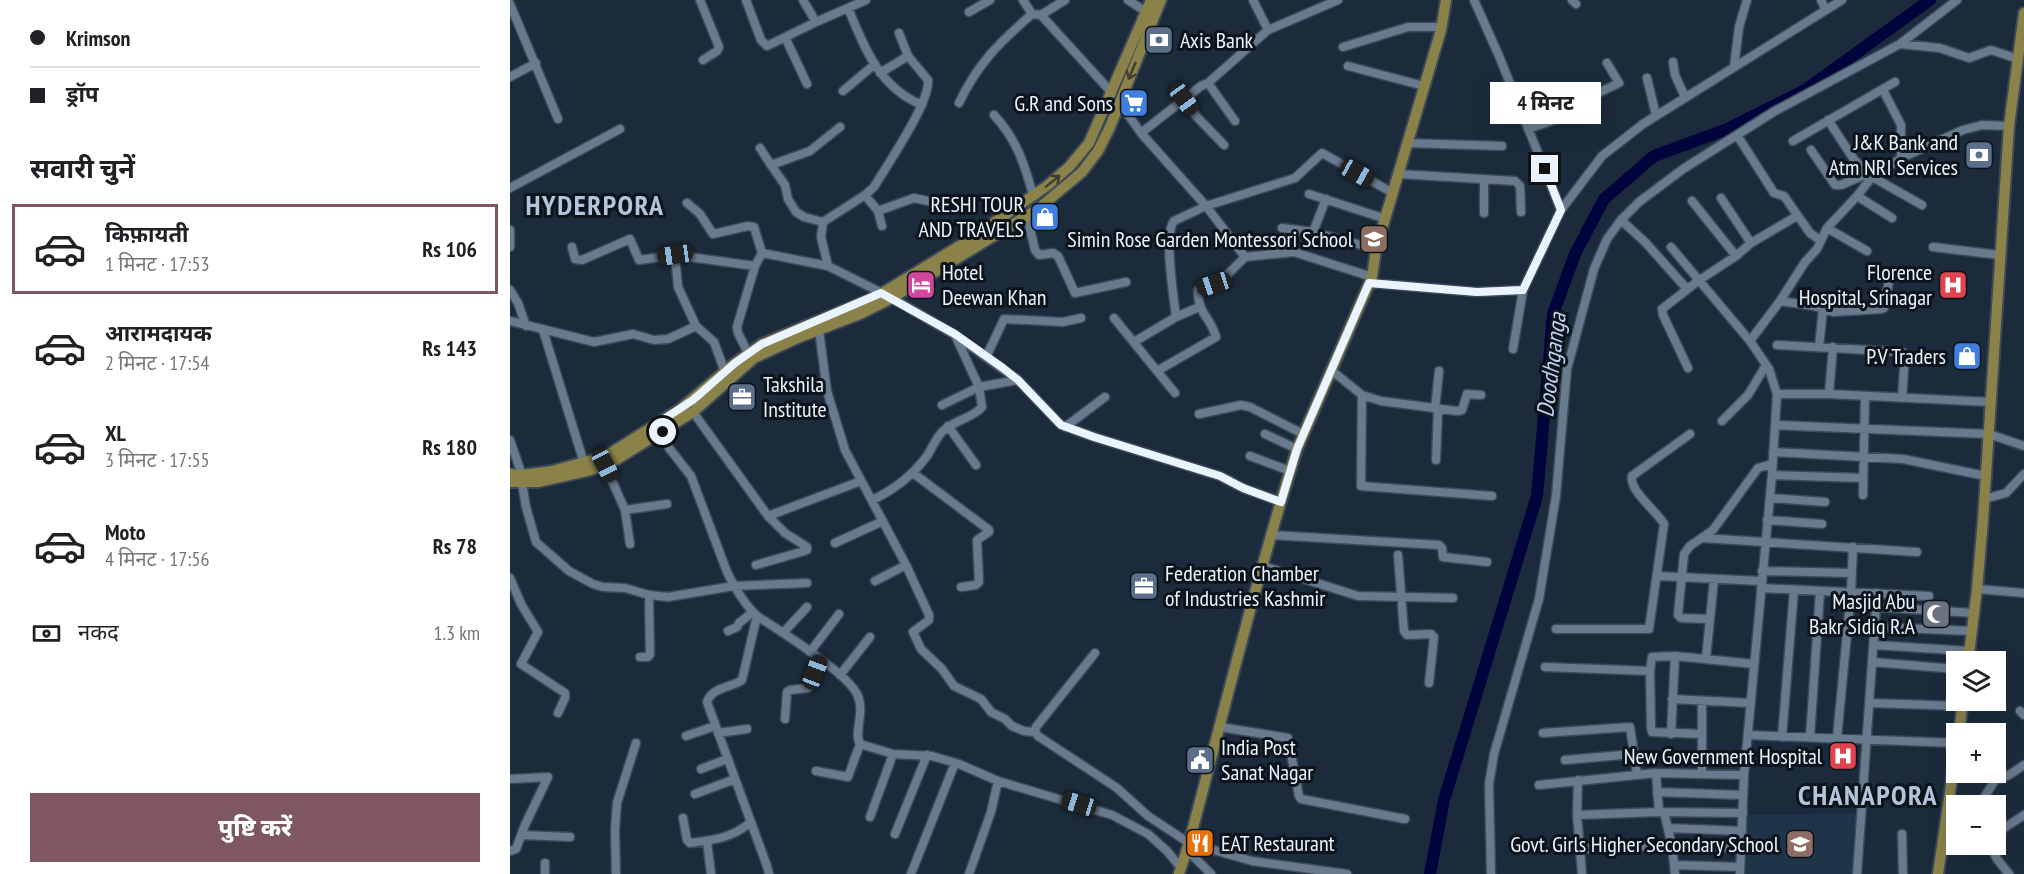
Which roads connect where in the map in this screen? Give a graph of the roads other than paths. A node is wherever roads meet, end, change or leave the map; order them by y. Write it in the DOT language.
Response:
graph roads {
  1 [pos="700,0"];
  2 [pos="746,0"];
  3 [pos="803,0"];
  4 [pos="866,0"];
  5 [pos="990,0"];
  6 [pos="1023,0"];
  7 [pos="1065,0"];
  8 [pos="1128,0"];
  9 [pos="1151,0"];
  10 [pos="1161,0"];
  11 [pos="1253,0"];
  12 [pos="1338,0"];
  13 [pos="1446,0"];
  14 [pos="1474,0"];
  15 [pos="1747,0"];
  16 [pos="1821,0"];
  17 [pos="1842,0"];
  18 [pos="1957,0"];
  19 [pos="510,4"];
  20 [pos="848,8"];
  21 [pos="1826,10"];
  22 [pos="969,12"];
  23 [pos="1146,12"];
  24 [pos="2024,13"];
  25 [pos="1036,15"];
  26 [pos="816,22"];
  27 [pos="1441,27"];
  28 [pos="1268,30"];
  29 [pos="899,33"];
  30 [pos="785,37"];
  31 [pos="1900,44"];
  32 [pos="1343,47"];
  33 [pos="908,56"];
  34 [pos="2018,59"];
  35 [pos="703,60"];
  36 [pos="1673,62"];
  37 [pos="536,63"];
  38 [pos="1607,63"];
  39 [pos="875,64"];
  40 [pos="1348,66"];
  41 [pos="1734,67"];
  42 [pos="880,73"];
  43 [pos="510,77"];
  44 [pos="1647,78"];
  45 [pos="1895,82"];
  46 [pos="1208,83"];
  47 [pos="807,84"];
  48 [pos="1424,86"];
  49 [pos="1883,90"];
  50 [pos="843,91"];
  51 [pos="1112,93"];
  52 [pos="1685,97"];
  53 [pos="1184,99"];
  54 [pos="1119,102"];
  55 [pos="958,103"];
  56 [pos="922,105"];
  57 [pos="994,115"];
  58 [pos="1656,116"];
  59 [pos="558,119"];
  60 [pos="1828,120"];
  61 [pos="1235,121"];
  62 [pos="2009,126"];
  63 [pos="840,127"];
  64 [pos="620,129"];
  65 [pos="1528,129"];
  66 [pos="1141,133"];
  67 [pos="1737,135"];
  68 [pos="1793,141"];
  69 [pos="1408,143"];
  70 [pos="1224,144"];
  71 [pos="1502,146"];
  72 [pos="760,148"];
  73 [pos="1811,150"];
  74 [pos="1901,158"];
  75 [pos="771,165"];
  76 [pos="1399,174"];
  77 [pos="1870,175"];
  78 [pos="1484,179"];
  79 [pos="510,188"];
  80 [pos="1393,193"];
  81 [pos="1309,194"];
  82 [pos="865,195"];
  83 [pos="1033,195"];
  84 [pos="1857,196"];
  85 [pos="1720,198"];
  86 [pos="1326,199"];
  87 [pos="1692,201"];
  88 [pos="687,203"];
  89 [pos="937,203"];
  90 [pos="1922,205"];
  91 [pos="1206,206"];
  92 [pos="1561,210"];
  93 [pos="878,212"];
  94 [pos="1521,212"];
  95 [pos="1484,213"];
  96 [pos="1027,216"];
  97 [pos="1797,216"];
  98 [pos="1892,218"];
  99 [pos="1386,219"];
  100 [pos="1621,220"];
  101 [pos="823,222"];
  102 [pos="882,226"];
  103 [pos="1282,228"];
  104 [pos="1827,228"];
  105 [pos="510,230"];
  106 [pos="1312,232"];
  107 [pos="1821,241"];
  108 [pos="1751,243"];
  109 [pos="510,247"];
  110 [pos="572,247"];
  111 [pos="1671,247"];
  112 [pos="1933,247"];
  113 [pos="1376,249"];
  114 [pos="1867,251"];
  115 [pos="762,253"];
  116 [pos="675,255"];
  117 [pos="2000,255"];
  118 [pos="1736,256"];
  119 [pos="1245,257"];
  120 [pos="755,266"];
  121 [pos="828,266"];
  122 [pos="1890,276"];
  123 [pos="1370,280"];
  124 [pos="1698,281"];
  125 [pos="1126,282"];
  126 [pos="1687,289"];
  127 [pos="510,290"];
  128 [pos="1523,290"];
  129 [pos="881,293"];
  130 [pos="892,298"];
  131 [pos="1780,301"];
  132 [pos="1199,307"];
  133 [pos="1823,309"];
  134 [pos="1176,317"];
  135 [pos="1081,318"];
  136 [pos="1114,318"];
  137 [pos="510,321"];
  138 [pos="526,326"];
  139 [pos="696,326"];
  140 [pos="543,330"];
  141 [pos="819,330"];
  142 [pos="955,334"];
  143 [pos="1750,340"];
  144 [pos="1134,342"];
  145 [pos="1777,345"];
  146 [pos="1818,347"];
  147 [pos="1833,347"];
  148 [pos="1513,349"];
  149 [pos="748,354"];
  150 [pos="986,357"];
  151 [pos="1766,364"];
  152 [pos="1688,368"];
  153 [pos="1331,370"];
  154 [pos="1157,371"];
  155 [pos="1439,371"];
  156 [pos="724,372"];
  157 [pos="1018,380"];
  158 [pos="979,387"];
  159 [pos="1175,393"];
  160 [pos="1777,394"];
  161 [pos="1829,394"];
  162 [pos="1362,395"];
  163 [pos="1481,395"];
  164 [pos="1865,396"];
  165 [pos="1106,397"];
  166 [pos="1902,398"];
  167 [pos="1990,402"];
  168 [pos="942,405"];
  169 [pos="1437,409"];
  170 [pos="693,412"];
  171 [pos="1199,414"];
  172 [pos="1722,421"];
  173 [pos="1775,425"];
  174 [pos="948,426"];
  175 [pos="1065,427"];
  176 [pos="660,428"];
  177 [pos="1863,428"];
  178 [pos="1264,434"];
  179 [pos="1303,434"];
  180 [pos="1690,434"];
  181 [pos="1989,434"];
  182 [pos="510,440"];
  183 [pos="2024,446"];
  184 [pos="1297,449"];
  185 [pos="1773,452"];
  186 [pos="1250,456"];
  187 [pos="1862,456"];
  188 [pos="1436,460"];
  189 [pos="584,463"];
  190 [pos="1772,464"];
  191 [pos="605,465"];
  192 [pos="976,465"];
  193 [pos="1290,471"];
  194 [pos="913,473"];
  195 [pos="510,474"];
  196 [pos="2024,474"];
  197 [pos="1772,475"];
  198 [pos="1986,476"];
  199 [pos="1862,478"];
  200 [pos="522,479"];
  201 [pos="861,481"];
  202 [pos="510,482"];
  203 [pos="1863,495"];
  204 [pos="1492,496"];
  205 [pos="1770,498"];
  206 [pos="1984,499"];
  207 [pos="872,500"];
  208 [pos="1281,502"];
  209 [pos="1825,502"];
  210 [pos="667,504"];
  211 [pos="625,510"];
  212 [pos="768,516"];
  213 [pos="1767,520"];
  214 [pos="883,521"];
  215 [pos="1822,524"];
  216 [pos="1272,535"];
  217 [pos="1703,538"];
  218 [pos="835,543"];
  219 [pos="1765,543"];
  220 [pos="630,544"];
  221 [pos="1853,547"];
  222 [pos="1917,552"];
  223 [pos="1398,555"];
  224 [pos="1487,562"];
  225 [pos="756,565"];
  226 [pos="906,565"];
  227 [pos="1263,566"];
  228 [pos="1762,571"];
  229 [pos="1852,573"];
  230 [pos="1658,576"];
  231 [pos="1681,577"];
  232 [pos="510,578"];
  233 [pos="1713,579"];
  234 [pos="875,581"];
  235 [pos="807,583"];
  236 [pos="1761,584"];
  237 [pos="734,586"];
  238 [pos="960,586"];
  239 [pos="1977,589"];
  240 [pos="1794,590"];
  241 [pos="1820,592"];
  242 [pos="1851,592"];
  243 [pos="1877,593"];
  244 [pos="2024,593"];
  245 [pos="649,595"];
  246 [pos="1929,596"];
  247 [pos="1402,598"];
  248 [pos="1454,598"];
  249 [pos="807,607"];
  250 [pos="1876,608"];
  251 [pos="1974,613"];
  252 [pos="755,614"];
  253 [pos="839,614"];
  254 [pos="1709,619"];
  255 [pos="1875,627"];
  256 [pos="1556,629"];
  257 [pos="728,631"];
  258 [pos="1972,631"];
  259 [pos="783,633"];
  260 [pos="870,637"];
  261 [pos="1874,645"];
  262 [pos="1970,651"];
  263 [pos="810,652"];
  264 [pos="1095,653"];
  265 [pos="1946,653"];
  266 [pos="1675,656"];
  267 [pos="640,657"];
  268 [pos="1706,658"];
  269 [pos="820,659"];
  270 [pos="1872,662"];
  271 [pos="1754,664"];
  272 [pos="1545,667"];
  273 [pos="1946,668"];
  274 [pos="1650,671"];
  275 [pos="840,675"];
  276 [pos="1429,683"];
  277 [pos="1672,699"];
  278 [pos="1702,701"];
  279 [pos="1750,703"];
  280 [pos="1870,703"];
  281 [pos="1946,703"];
  282 [pos="558,713"];
  283 [pos="784,719"];
  284 [pos="1220,727"];
  285 [pos="747,729"];
  286 [pos="716,730"];
  287 [pos="1035,732"];
  288 [pos="1543,733"];
  289 [pos="1671,734"];
  290 [pos="1702,734"];
  291 [pos="1748,735"];
  292 [pos="686,736"];
  293 [pos="1782,737"];
  294 [pos="1810,737"];
  295 [pos="1837,738"];
  296 [pos="1867,739"];
  297 [pos="636,743"];
  298 [pos="1946,743"];
  299 [pos="860,744"];
  300 [pos="893,754"];
  301 [pos="1634,754"];
  302 [pos="927,755"];
  303 [pos="727,759"];
  304 [pos="1565,760"];
  305 [pos="955,763"];
  306 [pos="2024,765"];
  307 [pos="700,769"];
  308 [pos="816,771"];
  309 [pos="1656,773"];
  310 [pos="1702,773"];
  311 [pos="1636,774"];
  312 [pos="1744,775"];
  313 [pos="510,778"];
  314 [pos="735,779"];
  315 [pos="1578,780"];
  316 [pos="998,781"];
  317 [pos="1539,785"];
  318 [pos="1657,792"];
  319 [pos="695,794"];
  320 [pos="1742,795"];
  321 [pos="1985,795"];
  322 [pos="1661,812"];
  323 [pos="1743,813"];
  324 [pos="1577,815"];
  325 [pos="2024,815"];
  326 [pos="870,817"];
  327 [pos="683,818"];
  328 [pos="1405,819"];
  329 [pos="751,822"];
  330 [pos="2006,827"];
  331 [pos="1668,828"];
  332 [pos="1742,831"];
  333 [pos="895,834"];
  334 [pos="1902,834"];
  335 [pos="521,835"];
  336 [pos="1946,836"];
  337 [pos="570,837"];
  338 [pos="707,841"];
  339 [pos="1188,846"];
  340 [pos="1672,846"];
  341 [pos="1741,848"];
  342 [pos="1579,849"];
  343 [pos="510,851"];
  344 [pos="1995,855"];
  345 [pos="545,863"];
  346 [pos="1675,870"];
  347 [pos="1180,871"];
  348 [pos="1740,871"];
  349 [pos="545,874"];
  350 [pos="616,874"];
  351 [pos="711,874"];
  352 [pos="769,874"];
  353 [pos="911,874"];
  354 [pos="969,874"];
  355 [pos="1211,874"];
  356 [pos="1347,874"];
  357 [pos="1491,874"];
  358 [pos="1582,874"];
  359 [pos="1857,874"];
  360 [pos="1904,874"];
  361 [pos="1938,874"];
  362 [pos="2009,874"];
  1 -- 35 [label="street"];
  2 -- 30 [label="street"];
  3 -- 26 [label="street"];
  4 -- 20 [label="street"];
  5 -- 22 [label="street"];
  6 -- 25 [label="street"];
  7 -- 25 [label="street"];
  8 -- 23 [label="street"];
  9 -- 23 [label="main road"];
  10 -- 54 [label="main road, one-way"];
  11 -- 28 [label="street"];
  12 -- 28 [label="street"];
  13 -- 27 [label="main road"];
  14 -- 65 [label="street"];
  15 -- 41 [label="street"];
  16 -- 21 [label="street"];
  17 -- 21 [label="street"];
  18 -- 31 [label="street"];
  19 -- 37 [label="street"];
  20 -- 26 [label="street"];
  20 -- 39 [label="street"];
  21 -- 41 [label="street"];
  23 -- 51 [label="main road"];
  24 -- 34 [label="main road"];
  25 -- 51 [label="street"];
  25 -- 55 [label="street"];
  26 -- 30 [label="street"];
  27 -- 32 [label="street"];
  27 -- 48 [label="main road"];
  28 -- 46 [label="street"];
  29 -- 33 [label="street"];
  30 -- 47 [label="street"];
  31 -- 34 [label="street"];
  31 -- 67 [label="street"];
  33 -- 42 [label="street"];
  33 -- 56 [label="street"];
  34 -- 62 [label="main road"];
  36 -- 52 [label="street"];
  37 -- 43 [label="street"];
  37 -- 59 [label="street"];
  38 -- 65 [label="street"];
  39 -- 42 [label="street"];
  39 -- 50 [label="street"];
  40 -- 48 [label="street"];
  41 -- 52 [label="street"];
  42 -- 56 [label="street"];
  44 -- 58 [label="street"];
  45 -- 49 [label="street"];
  46 -- 53 [label="street"];
  46 -- 61 [label="street"];
  48 -- 69 [label="main road"];
  49 -- 60 [label="street"];
  49 -- 74 [label="street"];
  83 -- 51 [label="main road, one-way"];
  52 -- 58 [label="street"];
  53 -- 66 [label="street"];
  53 -- 70 [label="street"];
  54 -- 66 [label="street"];
  54 -- 96 [label="main road"];
  56 -- 82 [label="street"];
  57 -- 83 [label="street"];
  58 -- 92 [label="street"];
  60 -- 68 [label="street"];
  60 -- 77 [label="street"];
  62 -- 74 [label="street"];
  62 -- 117 [label="main road"];
  63 -- 75 [label="street"];
  64 -- 79 [label="street"];
  65 -- 92 [label="street"];
  66 -- 91 [label="street"];
  67 -- 97 [label="street"];
  67 -- 100 [label="street"];
  69 -- 71 [label="street"];
  69 -- 76 [label="main road"];
  72 -- 75 [label="street"];
  73 -- 77 [label="street"];
  74 -- 77 [label="street"];
  75 -- 101 [label="street"];
  76 -- 78 [label="street"];
  76 -- 80 [label="main road"];
  77 -- 84 [label="street"];
  77 -- 90 [label="street"];
  78 -- 94 [label="street"];
  78 -- 95 [label="street"];
  80 -- 91 [label="street"];
  80 -- 99 [label="main road"];
  81 -- 86 [label="street"];
  82 -- 93 [label="street"];
  82 -- 101 [label="street"];
  83 -- 129 [label="main road"];
  84 -- 98 [label="street"];
  84 -- 104 [label="street"];
  85 -- 108 [label="street"];
  86 -- 99 [label="street"];
  86 -- 106 [label="street"];
  87 -- 118 [label="street"];
  88 -- 115 [label="street"];
  89 -- 93 [label="street"];
  91 -- 119 [label="street"];
  91 -- 134 [label="street"];
  92 -- 128 [label="street"];
  93 -- 102 [label="street"];
  96 -- 125 [label="street"];
  96 -- 130 [label="main road"];
  97 -- 107 [label="street"];
  97 -- 108 [label="street"];
  99 -- 113 [label="main road"];
  100 -- 126 [label="street"];
  100 -- 357 [label="street"];
  101 -- 121 [label="street"];
  103 -- 106 [label="street"];
  104 -- 107 [label="street"];
  104 -- 114 [label="street"];
  105 -- 109 [label="street"];
  106 -- 113 [label="street"];
  107 -- 131 [label="street"];
  108 -- 118 [label="street"];
  110 -- 116 [label="street"];
  111 -- 124 [label="street"];
  112 -- 117 [label="street"];
  113 -- 123 [label="main road"];
  115 -- 120 [label="street"];
  115 -- 121 [label="street"];
  116 -- 120 [label="street"];
  116 -- 139 [label="street"];
  117 -- 167 [label="main road"];
  118 -- 124 [label="street"];
  119 -- 123 [label="street"];
  119 -- 132 [label="street"];
  120 -- 149 [label="street"];
  121 -- 129 [label="street"];
  122 -- 133 [label="street"];
  123 -- 128 [label="street"];
  123 -- 153 [label="main road"];
  124 -- 126 [label="street"];
  124 -- 143 [label="street"];
  126 -- 152 [label="street"];
  127 -- 138 [label="street"];
  128 -- 148 [label="street"];
  129 -- 130 [label="street"];
  129 -- 149 [label="main road"];
  130 -- 141 [label="main road"];
  130 -- 142 [label="street"];
  131 -- 133 [label="street"];
  131 -- 143 [label="street"];
  132 -- 134 [label="street"];
  132 -- 154 [label="street"];
  133 -- 146 [label="street"];
  134 -- 144 [label="street"];
  135 -- 150 [label="street"];
  136 -- 144 [label="street"];
  137 -- 138 [label="street"];
  138 -- 140 [label="street"];
  139 -- 140 [label="street"];
  139 -- 156 [label="street"];
  140 -- 189 [label="street"];
  141 -- 170 [label="main road"];
  141 -- 201 [label="street"];
  142 -- 150 [label="street"];
  142 -- 158 [label="street"];
  143 -- 151 [label="street"];
  144 -- 154 [label="street"];
  145 -- 146 [label="street"];
  146 -- 147 [label="street"];
  147 -- 161 [label="street"];
  147 -- 166 [label="street"];
  149 -- 156 [label="main road"];
  150 -- 157 [label="street"];
  151 -- 160 [label="street"];
  151 -- 172 [label="street"];
  153 -- 162 [label="street"];
  153 -- 179 [label="main road"];
  154 -- 159 [label="street"];
  155 -- 169 [label="street"];
  156 -- 176 [label="main road"];
  157 -- 158 [label="street"];
  157 -- 175 [label="street"];
  158 -- 168 [label="street"];
  158 -- 174 [label="street"];
  160 -- 161 [label="street"];
  160 -- 173 [label="street"];
  161 -- 164 [label="street"];
  162 -- 169 [label="street"];
  162 -- 204 [label="street"];
  163 -- 169 [label="street"];
  164 -- 166 [label="street"];
  164 -- 177 [label="street"];
  165 -- 175 [label="street"];
  166 -- 167 [label="street"];
  167 -- 181 [label="main road"];
  169 -- 188 [label="street"];
  170 -- 176 [label="main road"];
  170 -- 212 [label="street"];
  171 -- 179 [label="street"];
  173 -- 177 [label="street"];
  173 -- 185 [label="street"];
  174 -- 192 [label="street"];
  174 -- 194 [label="street"];
  175 -- 208 [label="street"];
  176 -- 189 [label="main road"];
  176 -- 191 [label="main road"];
  176 -- 237 [label="street"];
  177 -- 181 [label="street"];
  177 -- 187 [label="street"];
  178 -- 184 [label="street"];
  179 -- 184 [label="main road"];
  180 -- 230 [label="street"];
  181 -- 183 [label="street"];
  181 -- 198 [label="main road"];
  182 -- 200 [label="street"];
  184 -- 193 [label="main road"];
  185 -- 187 [label="street"];
  185 -- 190 [label="street"];
  186 -- 193 [label="street"];
  187 -- 198 [label="street"];
  187 -- 199 [label="street"];
  189 -- 200 [label="main road"];
  190 -- 197 [label="street"];
  190 -- 217 [label="street"];
  191 -- 200 [label="main road"];
  191 -- 211 [label="street"];
  193 -- 208 [label="main road"];
  194 -- 207 [label="street"];
  194 -- 238 [label="street"];
  195 -- 200 [label="main road"];
  196 -- 206 [label="street"];
  197 -- 199 [label="street"];
  197 -- 205 [label="street"];
  198 -- 206 [label="main road"];
  199 -- 203 [label="street"];
  200 -- 202 [label="main road"];
  200 -- 245 [label="street"];
  201 -- 207 [label="street"];
  201 -- 212 [label="street"];
  205 -- 209 [label="street"];
  205 -- 213 [label="street"];
  206 -- 239 [label="main road"];
  207 -- 214 [label="street"];
  208 -- 216 [label="main road"];
  210 -- 211 [label="street"];
  211 -- 220 [label="street"];
  212 -- 225 [label="street"];
  213 -- 215 [label="street"];
  213 -- 219 [label="street"];
  214 -- 218 [label="street"];
  214 -- 226 [label="street"];
  216 -- 224 [label="street"];
  216 -- 227 [label="main road"];
  217 -- 219 [label="street"];
  217 -- 231 [label="street"];
  219 -- 221 [label="street"];
  219 -- 228 [label="street"];
  221 -- 222 [label="street"];
  221 -- 229 [label="street"];
  223 -- 247 [label="street"];
  226 -- 234 [label="street"];
  226 -- 287 [label="street"];
  227 -- 247 [label="street"];
  227 -- 284 [label="main road"];
  228 -- 229 [label="street"];
  228 -- 236 [label="street"];
  229 -- 242 [label="street"];
  230 -- 231 [label="street"];
  230 -- 256 [label="street"];
  231 -- 233 [label="street"];
  231 -- 254 [label="street"];
  232 -- 282 [label="street"];
  233 -- 236 [label="street"];
  233 -- 254 [label="street"];
  235 -- 237 [label="street"];
  236 -- 240 [label="street"];
  236 -- 271 [label="street"];
  237 -- 245 [label="street"];
  237 -- 252 [label="street"];
  239 -- 244 [label="street"];
  239 -- 251 [label="main road"];
  240 -- 241 [label="street"];
  240 -- 293 [label="street"];
  241 -- 242 [label="street"];
  241 -- 294 [label="street"];
  242 -- 243 [label="street"];
  242 -- 295 [label="street"];
  243 -- 246 [label="street"];
  243 -- 250 [label="street"];
  245 -- 267 [label="street"];
  247 -- 248 [label="street"];
  247 -- 276 [label="street"];
  249 -- 259 [label="street"];
  250 -- 251 [label="street"];
  250 -- 255 [label="street"];
  251 -- 258 [label="main road"];
  252 -- 257 [label="street"];
  252 -- 259 [label="street"];
  252 -- 286 [label="street"];
  253 -- 263 [label="street"];
  254 -- 268 [label="street"];
  255 -- 258 [label="street"];
  255 -- 261 [label="street"];
  258 -- 262 [label="main road"];
  259 -- 263 [label="street"];
  260 -- 275 [label="street"];
  261 -- 265 [label="street"];
  261 -- 270 [label="street"];
  263 -- 269 [label="street"];
  264 -- 287 [label="street"];
  266 -- 268 [label="street"];
  266 -- 274 [label="street"];
  266 -- 277 [label="street"];
  268 -- 271 [label="street"];
  269 -- 275 [label="street"];
  269 -- 283 [label="street"];
  270 -- 273 [label="street"];
  270 -- 280 [label="street"];
  271 -- 279 [label="street"];
  272 -- 274 [label="street"];
  274 -- 289 [label="street"];
  275 -- 299 [label="street"];
  277 -- 278 [label="street"];
  277 -- 289 [label="street"];
  278 -- 279 [label="street"];
  278 -- 290 [label="street"];
  279 -- 291 [label="street"];
  280 -- 281 [label="street"];
  280 -- 296 [label="street"];
  284 -- 328 [label="street"];
  284 -- 339 [label="main road"];
  285 -- 286 [label="street"];
  286 -- 292 [label="street"];
  286 -- 303 [label="street"];
  287 -- 339 [label="street"];
  288 -- 301 [label="street"];
  289 -- 290 [label="street"];
  290 -- 310 [label="street"];
  291 -- 293 [label="street"];
  291 -- 312 [label="street"];
  293 -- 294 [label="street"];
  294 -- 295 [label="street"];
  295 -- 296 [label="street"];
  296 -- 298 [label="street"];
  296 -- 359 [label="street"];
  297 -- 350 [label="street"];
  299 -- 300 [label="street"];
  299 -- 308 [label="street"];
  300 -- 302 [label="street"];
  300 -- 326 [label="street"];
  301 -- 304 [label="street"];
  301 -- 311 [label="street"];
  302 -- 305 [label="street"];
  302 -- 333 [label="street"];
  303 -- 307 [label="street"];
  303 -- 314 [label="street"];
  305 -- 316 [label="street"];
  305 -- 353 [label="street"];
  306 -- 321 [label="street"];
  309 -- 310 [label="street"];
  309 -- 311 [label="street"];
  309 -- 318 [label="street"];
  310 -- 312 [label="street"];
  311 -- 315 [label="street"];
  312 -- 320 [label="street"];
  313 -- 335 [label="street"];
  314 -- 319 [label="street"];
  314 -- 329 [label="street"];
  315 -- 317 [label="street"];
  315 -- 324 [label="street"];
  316 -- 347 [label="street"];
  316 -- 354 [label="street"];
  318 -- 320 [label="street"];
  318 -- 322 [label="street"];
  320 -- 323 [label="street"];
  322 -- 323 [label="street"];
  322 -- 324 [label="street"];
  322 -- 331 [label="street"];
  323 -- 332 [label="street"];
  324 -- 342 [label="street"];
  325 -- 330 [label="street"];
  327 -- 338 [label="street"];
  329 -- 338 [label="street"];
  329 -- 352 [label="street"];
  331 -- 332 [label="street"];
  331 -- 340 [label="street"];
  332 -- 341 [label="street"];
  334 -- 360 [label="street"];
  335 -- 337 [label="street"];
  335 -- 343 [label="street"];
  336 -- 361 [label="main road"];
  338 -- 351 [label="street"];
  339 -- 347 [label="main road"];
  339 -- 355 [label="street"];
  339 -- 356 [label="street"];
  340 -- 341 [label="street"];
  340 -- 342 [label="street"];
  340 -- 346 [label="street"];
  341 -- 348 [label="street"];
  342 -- 358 [label="street"];
  344 -- 362 [label="street"];
  345 -- 349 [label="street"];
  346 -- 348 [label="street"];
}
